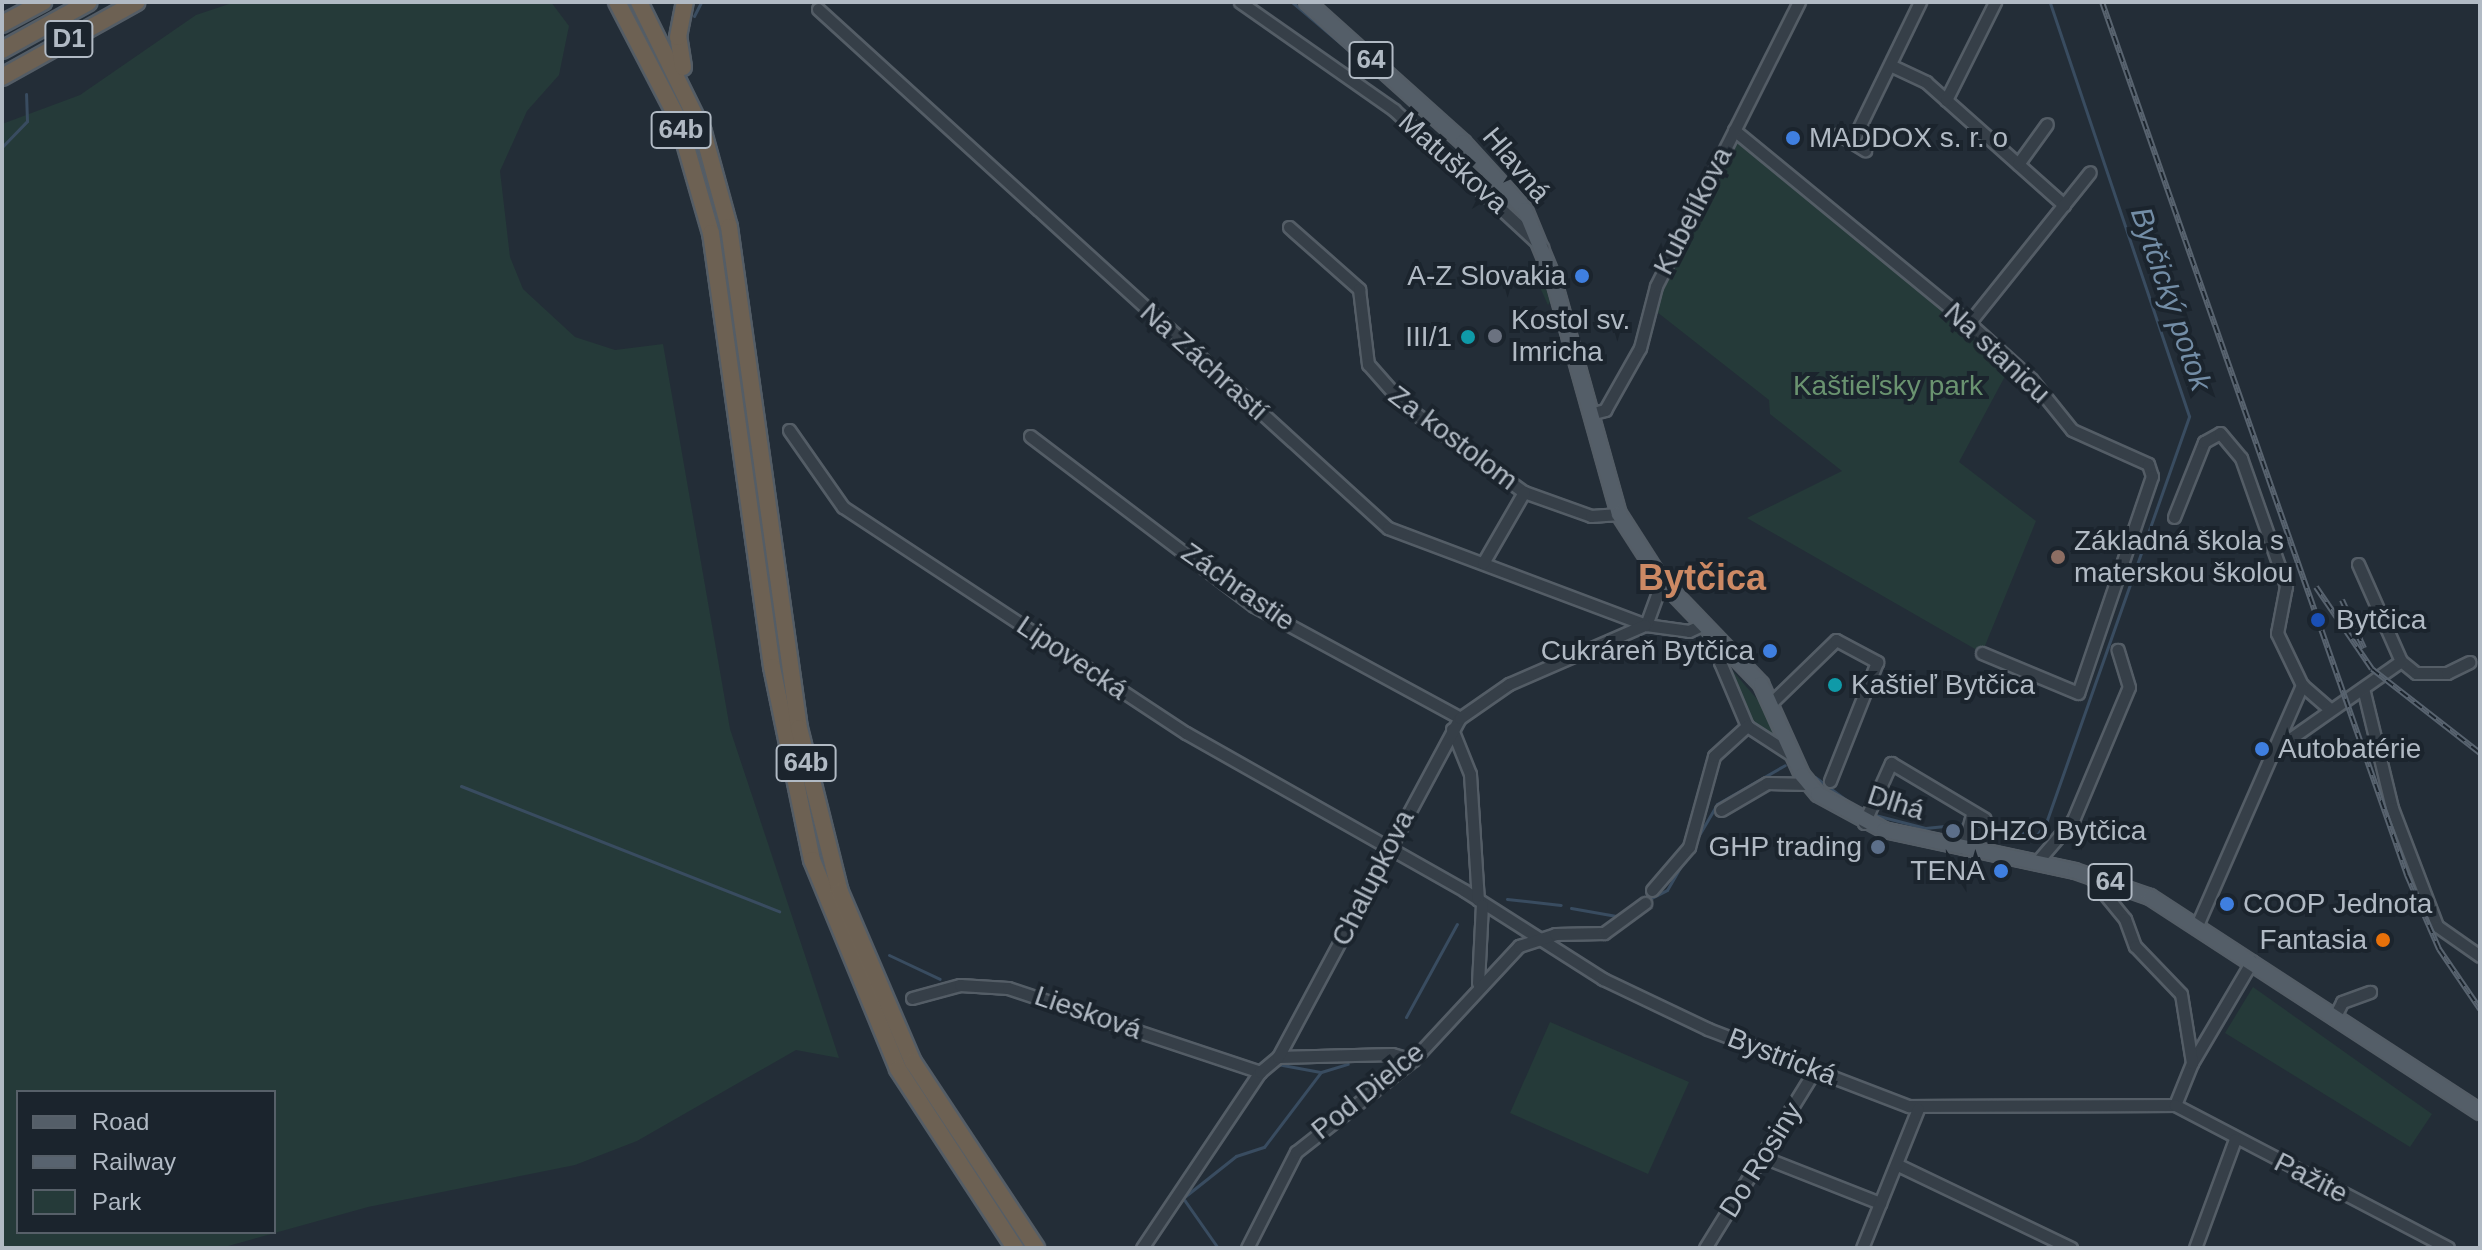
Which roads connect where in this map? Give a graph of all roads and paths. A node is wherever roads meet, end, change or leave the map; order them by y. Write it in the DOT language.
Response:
graph roads {
  1 [pos="43,2"];
  2 [pos="89,2"];
  3 [pos="137,2"];
  4 [pos="603,2"];
  5 [pos="617,2"];
  6 [pos="639,2"];
  7 [pos="685,2"];
  8 [pos="1240,2"];
  9 [pos="1307,2"];
  10 [pos="1799,2"];
  11 [pos="1920,2"];
  12 [pos="1995,2"];
  13 [pos="818,9"];
  14 [pos="2,24"];
  15 [pos="635,33"];
  16 [pos="2,50"];
  17 [pos="1890,65"];
  18 [pos="2,77"];
  19 [pos="688,96"];
  20 [pos="1946,100"];
  21 [pos="2047,124"];
  22 [pos="1734,130"];
  23 [pos="1839,134"];
  24 [pos="1852,142"];
  25 [pos="1865,150"];
  26 [pos="2018,164"];
  27 [pos="2090,172"];
  28 [pos="2064,205"];
  29 [pos="1289,227"];
  30 [pos="1543,247"];
  31 [pos="1969,323"];
  32 [pos="1590,414"];
  33 [pos="789,430"];
  34 [pos="1030,436"];
  35 [pos="1524,492"];
  36 [pos="1619,514"];
  37 [pos="2174,517"];
  38 [pos="1483,563"];
  39 [pos="2358,564"];
  40 [pos="1662,581"];
  41 [pos="1646,625"];
  42 [pos="1702,625"];
  43 [pos="1725,647"];
  44 [pos="2118,650"];
  45 [pos="1982,653"];
  46 [pos="2401,661"];
  47 [pos="2470,662"];
  48 [pos="2302,685"];
  49 [pos="2363,688"];
  50 [pos="1772,702"];
  51 [pos="2330,709"];
  52 [pos="1460,718"];
  53 [pos="1747,726"];
  54 [pos="1452,729"];
  55 [pos="2271,753"];
  56 [pos="1792,755"];
  57 [pos="1830,781"];
  58 [pos="1809,784"];
  59 [pos="1721,810"];
  60 [pos="1867,817"];
  61 [pos="1985,819"];
  62 [pos="1970,822"];
  63 [pos="1388,848"];
  64 [pos="1963,848"];
  65 [pos="2036,863"];
  66 [pos="2089,875"];
  67 [pos="1652,890"];
  68 [pos="1480,902"];
  69 [pos="1645,903"];
  70 [pos="2198,923"];
  71 [pos="1534,938"];
  72 [pos="2480,956"];
  73 [pos="2252,961"];
  74 [pos="1478,983"];
  75 [pos="2370,992"];
  76 [pos="912,998"];
  77 [pos="2334,1018"];
  78 [pos="1278,1057"];
  79 [pos="1413,1060"];
  80 [pos="2192,1063"];
  81 [pos="1815,1070"];
  82 [pos="1260,1072"];
  83 [pos="2175,1105"];
  84 [pos="1918,1109"];
  85 [pos="2480,1112"];
  86 [pos="2235,1139"];
  87 [pos="1763,1157"];
  88 [pos="1898,1165"];
  89 [pos="1880,1203"];
  90 [pos="1015,1248"];
  91 [pos="1036,1248"];
  92 [pos="1142,1248"];
  93 [pos="1247,1248"];
  94 [pos="1705,1248"];
  95 [pos="1862,1248"];
  96 [pos="2070,1248"];
  97 [pos="2195,1248"];
  98 [pos="2448,1248"];
  1 -- 14 [label="highway"];
  2 -- 16 [label="highway, D1"];
  3 -- 18 [label="highway, D1"];
  4 -- 15 [label="highway"];
  5 -- 15 [label="highway, 64b"];
  6 -- 19 [label="highway, 64b"];
  7 -- 19 [label="highway"];
  8 -- 30 [label="street, Matuškova"];
  9 -- 30 [label="main road, Hlavná / 64"];
  10 -- 22 [label="street, Kubelíkova"];
  11 -- 17 [label="street"];
  12 -- 20 [label="street"];
  13 -- 38 [label="street, Na Záchrastí"];
  15 -- 90 [label="highway, 64b"];
  17 -- 20 [label="street"];
  17 -- 24 [label="street"];
  19 -- 91 [label="highway, 64b"];
  20 -- 26 [label="street"];
  21 -- 26 [label="street"];
  22 -- 31 [label="street, Na stanicu"];
  22 -- 32 [label="street, Kubelíkova"];
  23 -- 24 [label="street"];
  24 -- 25 [label="street"];
  26 -- 28 [label="street"];
  27 -- 28 [label="street"];
  28 -- 31 [label="street"];
  29 -- 35 [label="street, Za kostolom"];
  30 -- 32 [label="main road, Hlavná / 64"];
  31 -- 45 [label="street, Na stanicu"];
  32 -- 36 [label="main road, Hlavná / 64"];
  33 -- 63 [label="street, Lipovecká"];
  34 -- 52 [label="street, Záchrastie"];
  35 -- 36 [label="street, Za kostolom"];
  35 -- 38 [label="street"];
  36 -- 40 [label="main road, Dlhá / 64"];
  37 -- 48 [label="street"];
  38 -- 41 [label="street, Na Záchrastí"];
  39 -- 46 [label="street"];
  40 -- 41 [label="street"];
  40 -- 42 [label="main road, Dlhá / 64"];
  41 -- 42 [label="street, Na Záchrastí"];
  41 -- 52 [label="street, Chalupkova"];
  42 -- 43 [label="main road, Dlhá / 64"];
  43 -- 50 [label="main road, Dlhá / 64"];
  43 -- 53 [label="street"];
  44 -- 65 [label="street"];
  46 -- 47 [label="street"];
  46 -- 49 [label="street"];
  48 -- 51 [label="street"];
  48 -- 55 [label="street"];
  49 -- 51 [label="street"];
  49 -- 72 [label="street"];
  50 -- 56 [label="main road, Dlhá / 64"];
  50 -- 57 [label="street"];
  51 -- 55 [label="street"];
  52 -- 54 [label="street, Chalupkova"];
  53 -- 56 [label="street"];
  53 -- 67 [label="street"];
  54 -- 63 [label="street, Chalupkova"];
  54 -- 68 [label="street"];
  55 -- 70 [label="street"];
  56 -- 58 [label="main road, Dlhá / 64"];
  58 -- 59 [label="street"];
  58 -- 60 [label="main road, Dlhá / 64"];
  60 -- 62 [label="street"];
  60 -- 64 [label="main road, Dlhá / 64"];
  61 -- 62 [label="street"];
  62 -- 64 [label="street"];
  63 -- 68 [label="street, Bystrická"];
  63 -- 78 [label="street, Chalupkova"];
  64 -- 65 [label="main road, Dlhá / 64"];
  65 -- 66 [label="main road, Dlhá / 64"];
  66 -- 70 [label="main road, Dlhá / 64"];
  66 -- 80 [label="street"];
  68 -- 71 [label="street, Bystrická"];
  68 -- 74 [label="street"];
  69 -- 71 [label="street"];
  70 -- 73 [label="main road, Dlhá / 64"];
  71 -- 74 [label="street, Pod Dielce"];
  71 -- 81 [label="street, Bystrická"];
  73 -- 77 [label="main road, Dlhá / 64"];
  73 -- 80 [label="street"];
  74 -- 79 [label="street, Pod Dielce"];
  75 -- 77 [label="street"];
  76 -- 82 [label="street, Liesková"];
  77 -- 85 [label="main road, Dlhá / 64"];
  78 -- 79 [label="street"];
  78 -- 82 [label="street, Chalupkova"];
  79 -- 93 [label="street, Pod Dielce"];
  80 -- 83 [label="street"];
  81 -- 84 [label="street, Bystrická"];
  81 -- 87 [label="street, Do Rosiny"];
  82 -- 92 [label="street, Chalupkova"];
  83 -- 84 [label="street, Bystrická"];
  83 -- 86 [label="street, Pažite"];
  84 -- 88 [label="street"];
  86 -- 97 [label="street"];
  86 -- 98 [label="street, Pažite"];
  87 -- 89 [label="street"];
  87 -- 94 [label="street, Do Rosiny"];
  88 -- 89 [label="street"];
  88 -- 96 [label="street"];
  89 -- 95 [label="street"];
}
